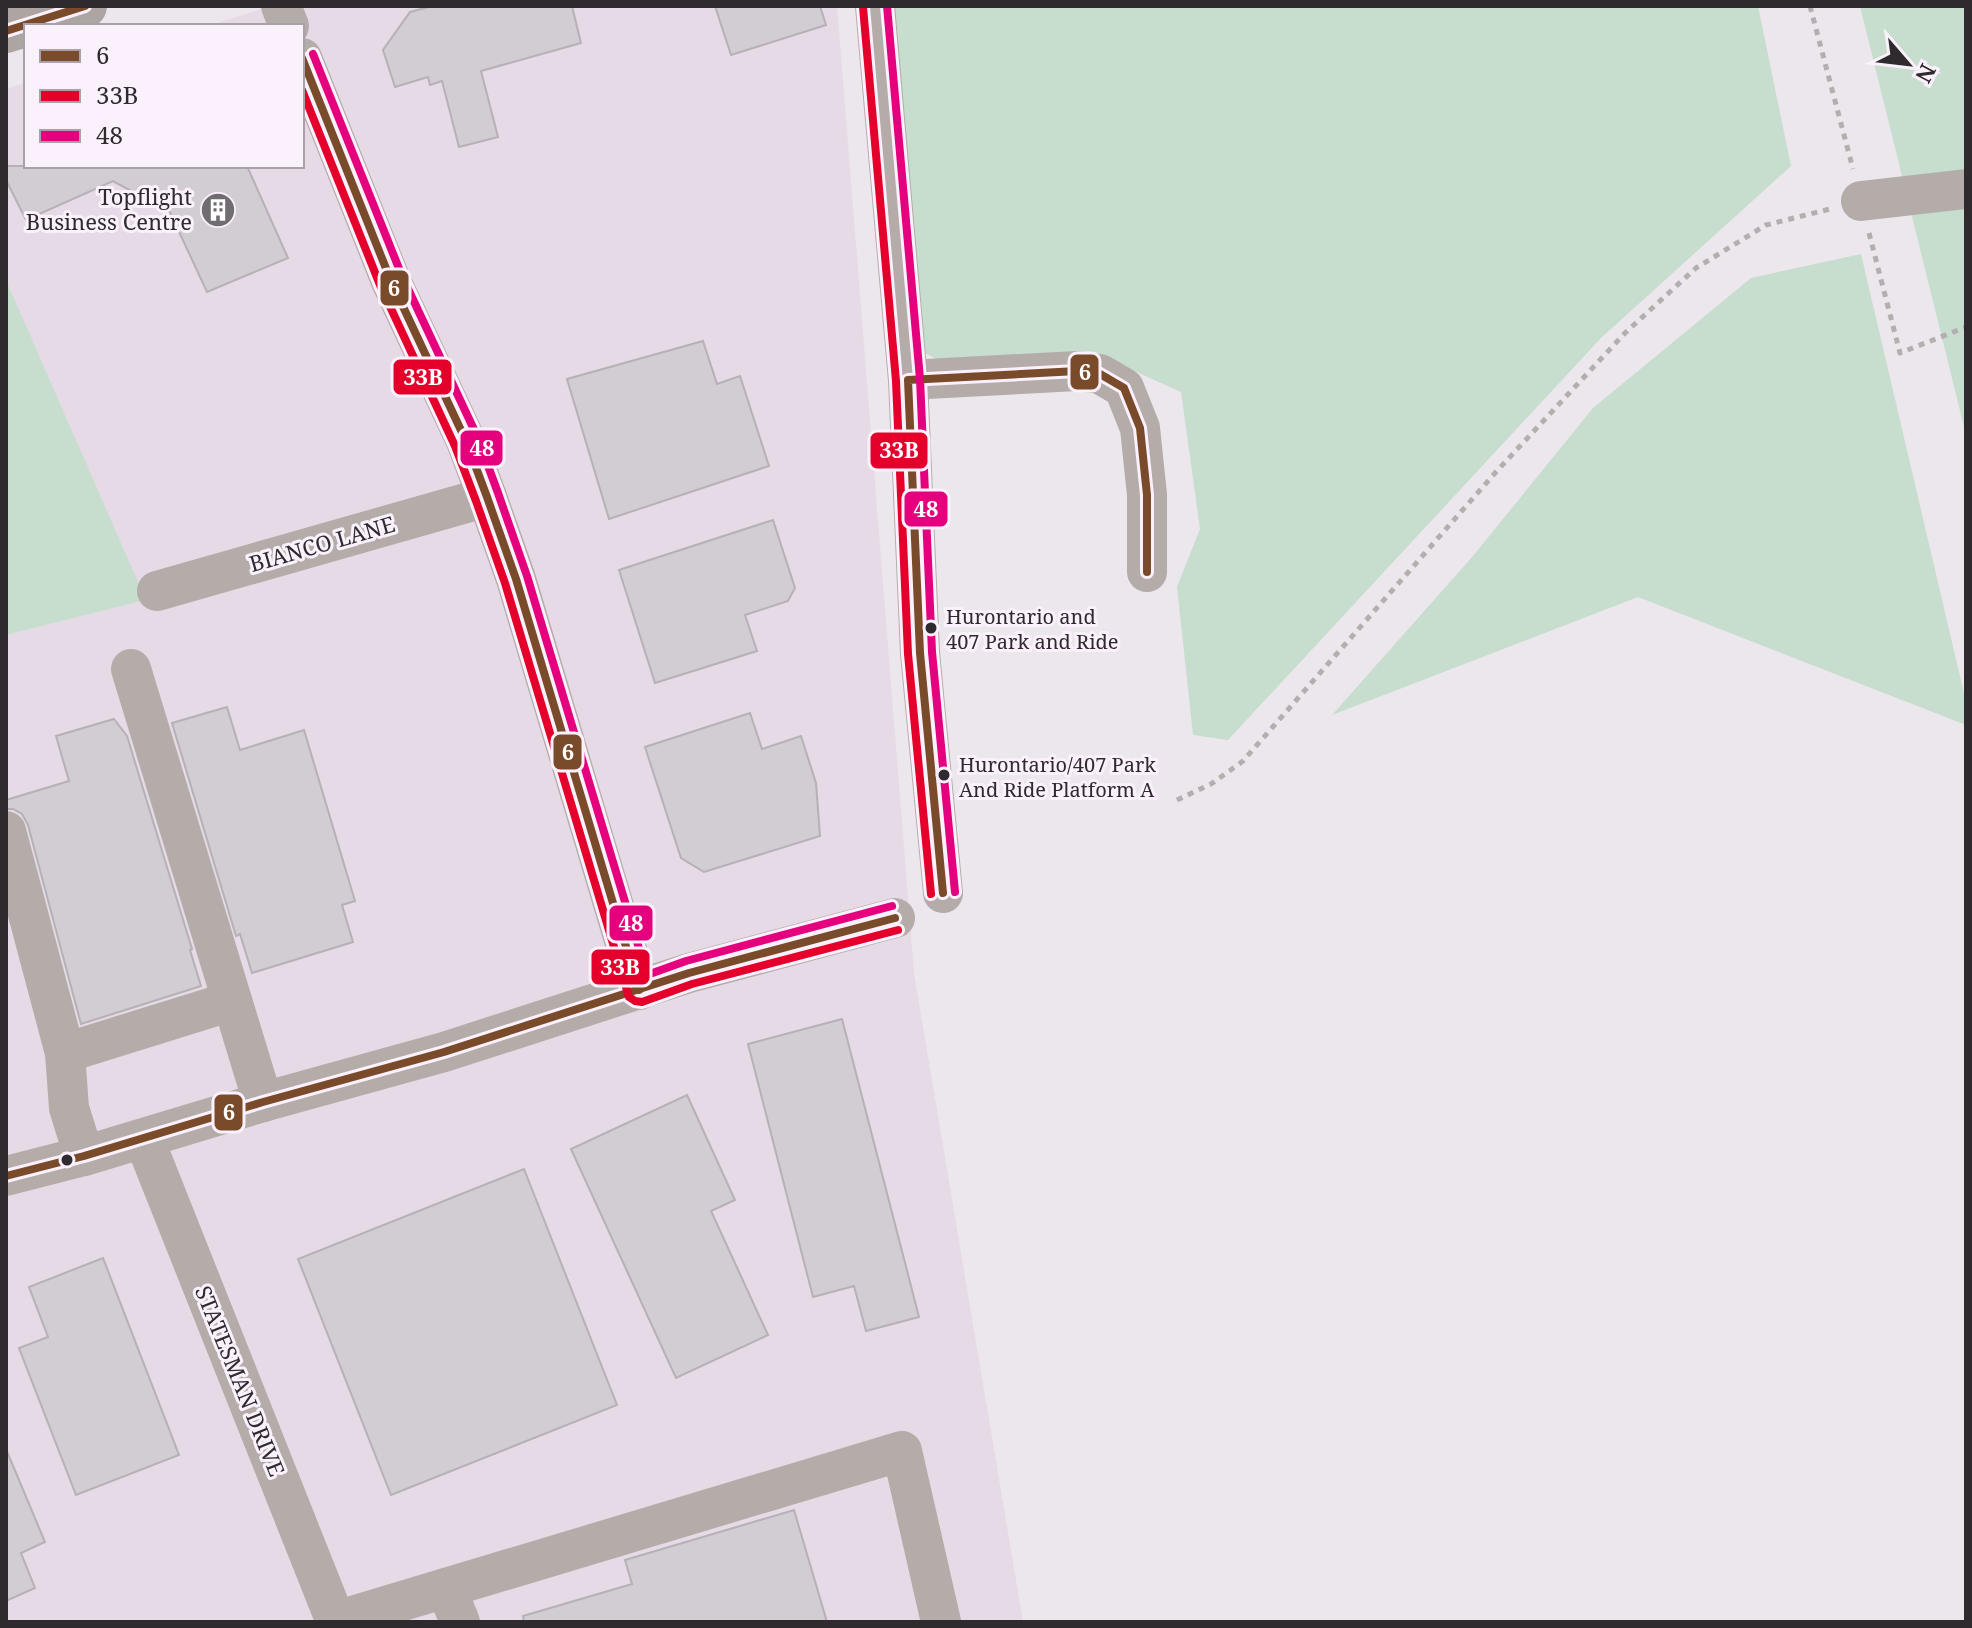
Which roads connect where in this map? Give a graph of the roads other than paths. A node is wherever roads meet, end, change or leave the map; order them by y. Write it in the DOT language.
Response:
graph roads {
  1 [pos="85,6"];
  2 [pos="875,6"];
  3 [pos="28,24"];
  4 [pos="304,63"];
  5 [pos="1966,189"];
  6 [pos="1861,201"];
  7 [pos="908,380"];
  8 [pos="487,497"];
  9 [pos="1147,572"];
  10 [pos="157,591"];
  11 [pos="131,669"];
  12 [pos="6,831"];
  13 [pos="943,893"];
  14 [pos="6,913"];
  15 [pos="895,918"];
  16 [pos="639,990"];
  17 [pos="232,1001"];
  18 [pos="65,1053"];
  19 [pos="68,1092"];
  20 [pos="263,1102"];
  21 [pos="144,1139"];
  22 [pos="84,1156"];
  23 [pos="6,1176"];
  24 [pos="453,1605"];
  25 [pos="336,1621"];
  26 [pos="941,1622"];
  1 -- 3 [label="main road"];
  2 -- 7 [label="street"];
  4 -- 8 [label="street"];
  5 -- 6 [label="street"];
  7 -- 9 [label="street"];
  7 -- 13 [label="street"];
  8 -- 10 [label="street, BIANCO LANE"];
  8 -- 16 [label="street"];
  11 -- 17 [label="street"];
  12 -- 18 [label="street"];
  14 -- 19 [label="street"];
  15 -- 16 [label="street"];
  16 -- 20 [label="street"];
  17 -- 18 [label="street"];
  17 -- 20 [label="street"];
  18 -- 19 [label="street"];
  19 -- 22 [label="street"];
  20 -- 21 [label="street"];
  21 -- 22 [label="street"];
  21 -- 25 [label="street, STATESMAN DRIVE"];
  22 -- 23 [label="street"];
  24 -- 25 [label="street"];
  24 -- 26 [label="street"];
}
